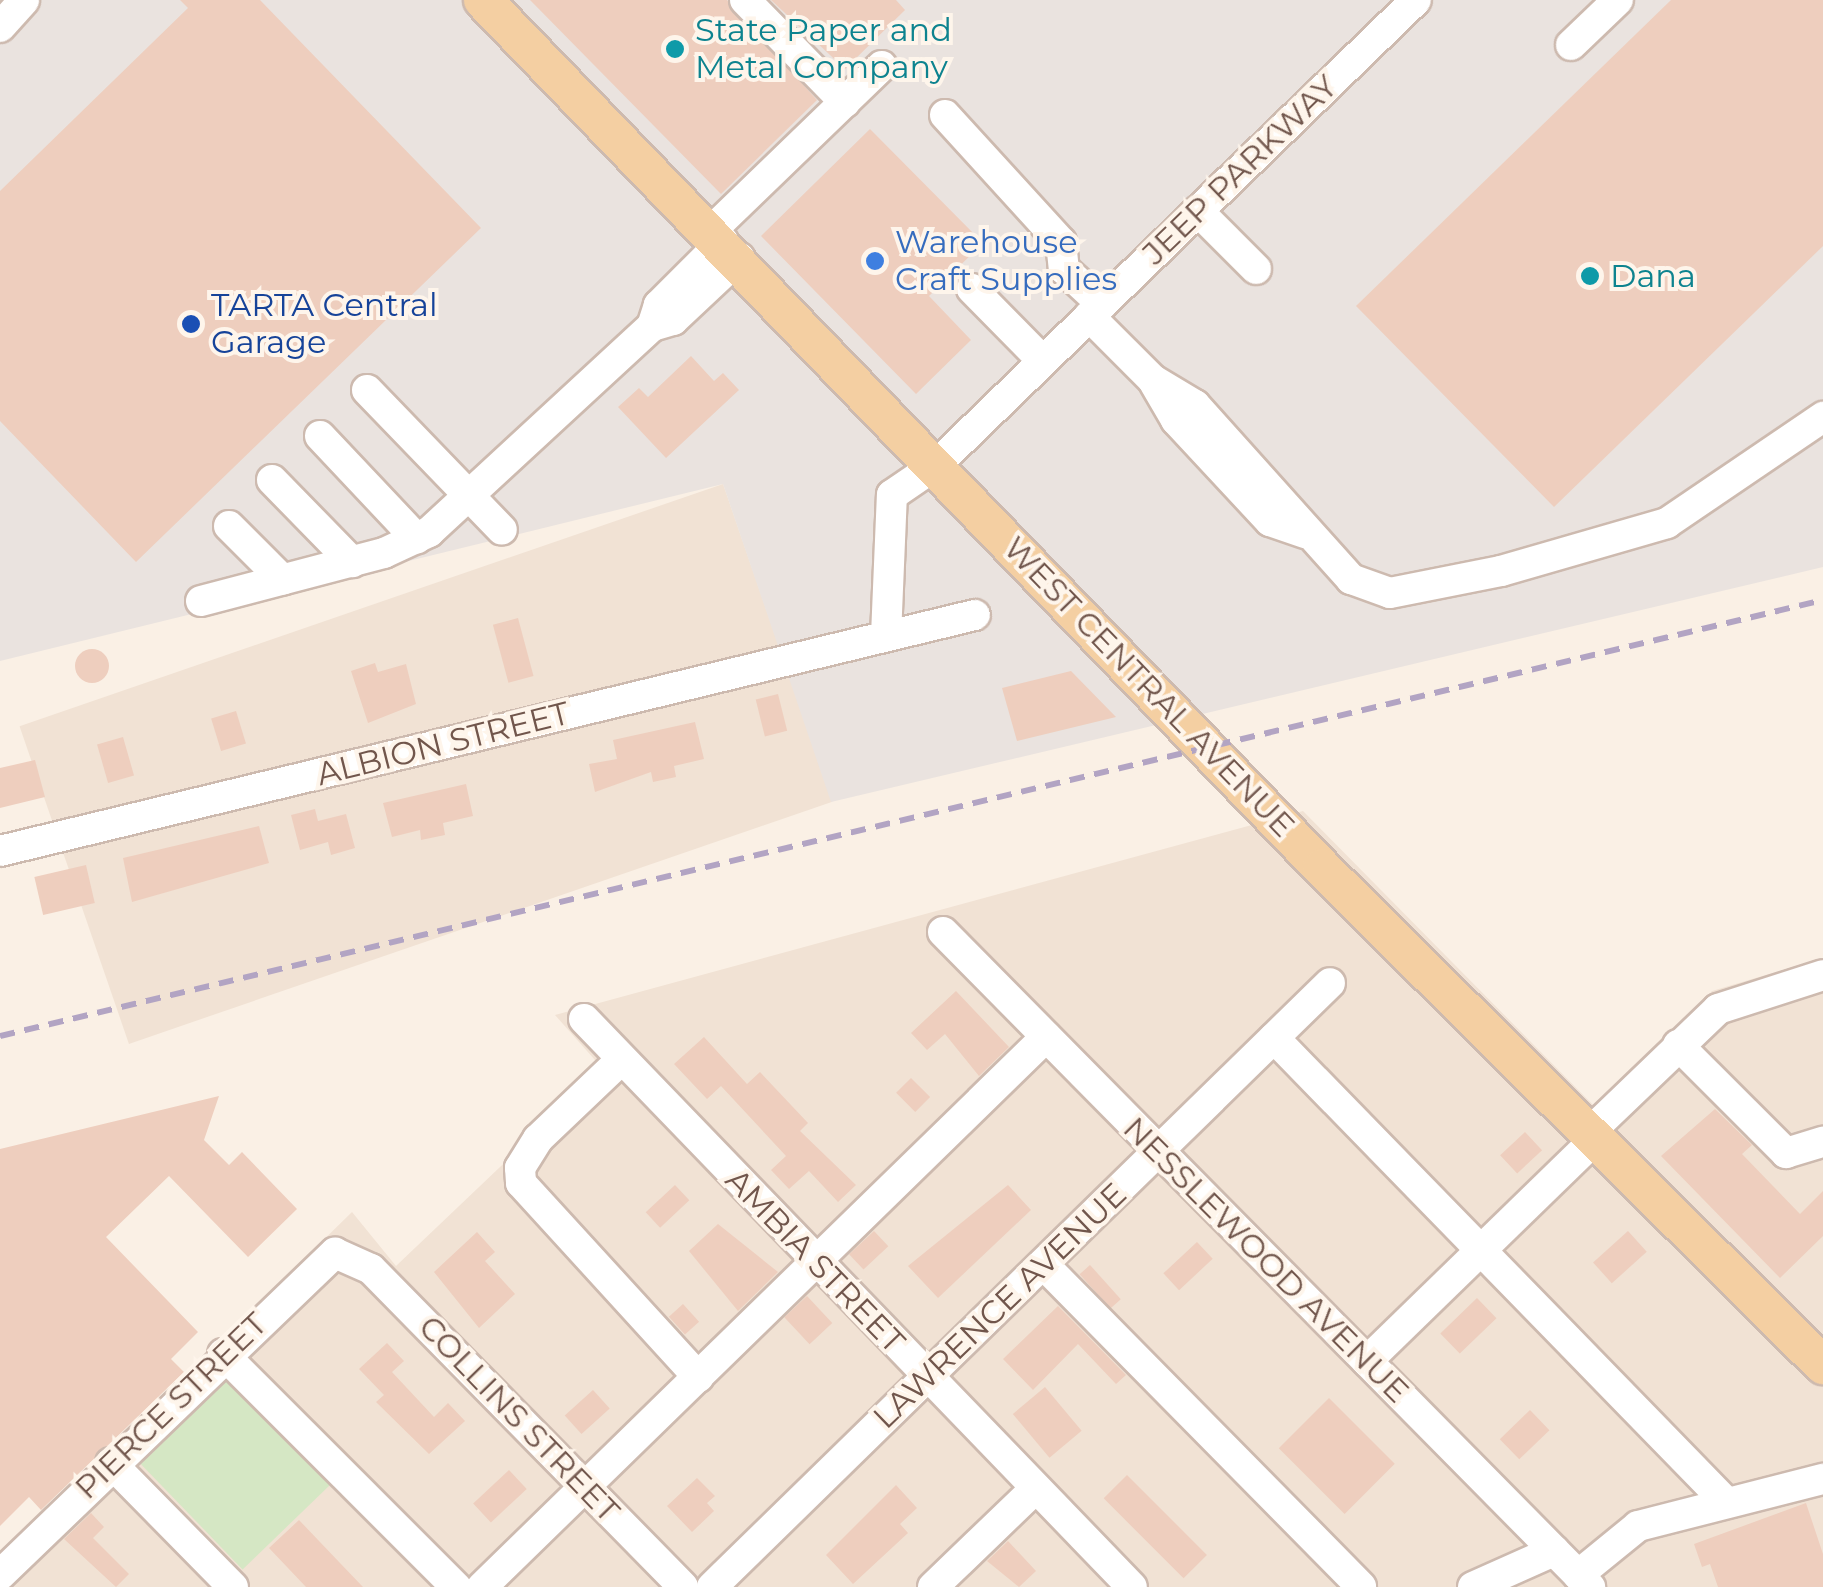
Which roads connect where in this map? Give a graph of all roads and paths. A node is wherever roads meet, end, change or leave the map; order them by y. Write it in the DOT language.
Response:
graph roads {
  1 [pos="24,0"];
  2 [pos="483,0"];
  3 [pos="745,0"];
  4 [pos="1416,0"];
  5 [pos="1603,5"];
  6 [pos="0,27"];
  7 [pos="1571,45"];
  8 [pos="882,66"];
  9 [pos="845,102"];
  10 [pos="945,115"];
  11 [pos="1198,211"];
  12 [pos="724,243"];
  13 [pos="1256,269"];
  14 [pos="972,289"];
  15 [pos="1096,310"];
  16 [pos="1042,361"];
  17 [pos="367,390"];
  18 [pos="1823,417"];
  19 [pos="320,436"];
  20 [pos="936,465"];
  21 [pos="272,480"];
  22 [pos="468,496"];
  23 [pos="229,526"];
  24 [pos="502,530"];
  25 [pos="418,539"];
  26 [pos="352,562"];
  27 [pos="283,580"];
  28 [pos="201,601"];
  29 [pos="975,615"];
  30 [pos="886,636"];
  31 [pos="0,851"];
  32 [pos="944,932"];
  33 [pos="1823,974"];
  34 [pos="1330,983"];
  35 [pos="584,1019"];
  36 [pos="1046,1037"];
  37 [pos="1274,1038"];
  38 [pos="1678,1044"];
  39 [pos="622,1059"];
  40 [pos="1594,1134"];
  41 [pos="1823,1142"];
  42 [pos="1159,1150"];
  43 [pos="1481,1250"];
  44 [pos="351,1256"];
  45 [pos="815,1263"];
  46 [pos="1043,1264"];
  47 [pos="223,1354"];
  48 [pos="1367,1361"];
  49 [pos="1823,1364"];
  50 [pos="698,1376"];
  51 [pos="926,1377"];
  52 [pos="111,1463"];
  53 [pos="1823,1478"];
  54 [pos="585,1486"];
  55 [pos="1035,1489"];
  56 [pos="1727,1503"];
  57 [pos="1554,1551"];
  58 [pos="0,1575"];
  59 [pos="1584,1581"];
  60 [pos="11,1587"];
  61 [pos="232,1587"];
  62 [pos="456,1587"];
  63 [pos="482,1587"];
  64 [pos="683,1587"];
  65 [pos="712,1587"];
  66 [pos="933,1587"];
  67 [pos="1132,1587"];
  68 [pos="1361,1587"];
  69 [pos="1473,1587"];
  1 -- 6 [label="street"];
  2 -- 12 [label="main road, WEST CENTRAL AVENUE"];
  3 -- 9 [label="street"];
  4 -- 11 [label="street, JEEP PARKWAY"];
  5 -- 7 [label="street"];
  8 -- 9 [label="street"];
  9 -- 12 [label="street"];
  10 -- 15 [label="street"];
  11 -- 13 [label="street"];
  11 -- 15 [label="street, JEEP PARKWAY"];
  12 -- 20 [label="main road, WEST CENTRAL AVENUE"];
  12 -- 22 [label="street"];
  14 -- 16 [label="street"];
  15 -- 16 [label="street, JEEP PARKWAY"];
  15 -- 18 [label="street"];
  16 -- 20 [label="street, JEEP PARKWAY"];
  17 -- 22 [label="street"];
  19 -- 25 [label="street"];
  20 -- 30 [label="street"];
  20 -- 40 [label="main road, WEST CENTRAL AVENUE"];
  21 -- 26 [label="street"];
  22 -- 24 [label="street"];
  22 -- 25 [label="street"];
  23 -- 27 [label="street"];
  25 -- 26 [label="street"];
  26 -- 27 [label="street"];
  27 -- 28 [label="street"];
  29 -- 30 [label="street, ALBION STREET"];
  30 -- 31 [label="street, ALBION STREET"];
  32 -- 36 [label="street, NESSLEWOOD AVENUE"];
  33 -- 38 [label="street"];
  34 -- 37 [label="street, LAWRENCE AVENUE"];
  35 -- 39 [label="street, AMBIA STREET"];
  36 -- 42 [label="street, NESSLEWOOD AVENUE"];
  36 -- 45 [label="street"];
  37 -- 42 [label="street, LAWRENCE AVENUE"];
  37 -- 43 [label="street"];
  38 -- 40 [label="street"];
  38 -- 41 [label="street"];
  39 -- 45 [label="street, AMBIA STREET"];
  39 -- 50 [label="street"];
  40 -- 43 [label="street"];
  40 -- 49 [label="main road, WEST CENTRAL AVENUE"];
  42 -- 46 [label="street, LAWRENCE AVENUE"];
  42 -- 48 [label="street, NESSLEWOOD AVENUE"];
  43 -- 48 [label="street"];
  43 -- 56 [label="street"];
  44 -- 47 [label="street, PIERCE STREET"];
  44 -- 54 [label="street, COLLINS STREET"];
  45 -- 50 [label="street"];
  45 -- 51 [label="street, AMBIA STREET"];
  46 -- 51 [label="street, LAWRENCE AVENUE"];
  46 -- 68 [label="street"];
  47 -- 52 [label="street, PIERCE STREET"];
  47 -- 62 [label="street"];
  48 -- 57 [label="street, NESSLEWOOD AVENUE"];
  50 -- 54 [label="street"];
  51 -- 55 [label="street, AMBIA STREET"];
  51 -- 65 [label="street, LAWRENCE AVENUE"];
  52 -- 58 [label="street, PIERCE STREET"];
  52 -- 61 [label="street"];
  53 -- 56 [label="street"];
  54 -- 63 [label="street"];
  54 -- 64 [label="street, COLLINS STREET"];
  55 -- 66 [label="street"];
  55 -- 67 [label="street, AMBIA STREET"];
  56 -- 59 [label="street"];
  57 -- 59 [label="street, NESSLEWOOD AVENUE"];
  57 -- 69 [label="street"];
  58 -- 60 [label="street"];
}
